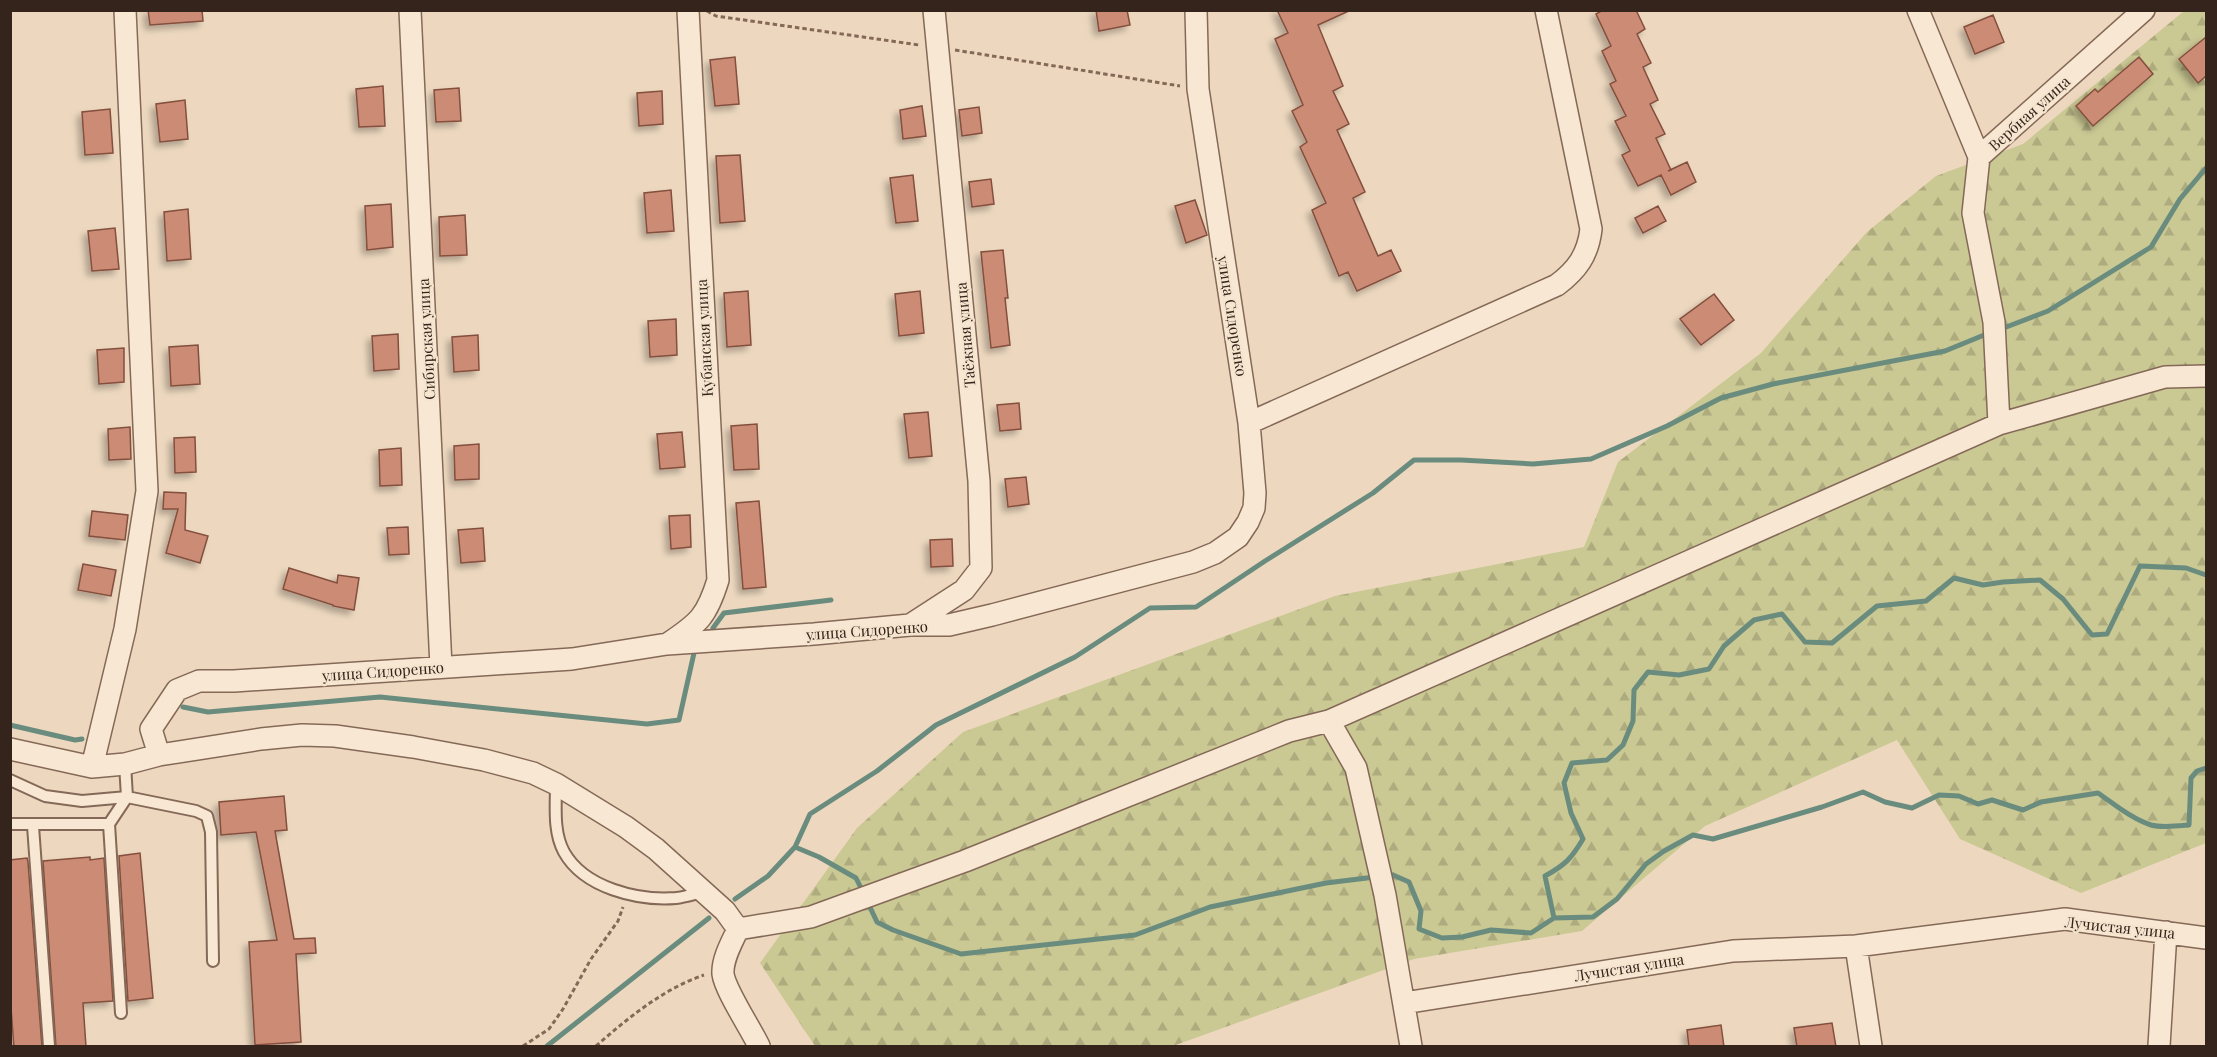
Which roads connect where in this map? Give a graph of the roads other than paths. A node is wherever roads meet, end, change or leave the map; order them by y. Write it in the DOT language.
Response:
graph roads {
  1 [pos="125,10"];
  2 [pos="410,10"];
  3 [pos="688,10"];
  4 [pos="934,10"];
  5 [pos="1196,10"];
  6 [pos="1546,10"];
  7 [pos="1918,10"];
  8 [pos="2144,10"];
  9 [pos="1979,158"];
  10 [pos="2206,376"];
  11 [pos="1249,423"];
  12 [pos="1999,424"];
  13 [pos="910,625"];
  14 [pos="667,645"];
  15 [pos="441,667"];
  16 [pos="1329,721"];
  17 [pos="10,748"];
  18 [pos="159,755"];
  19 [pos="125,764"];
  20 [pos="92,768"];
  21 [pos="10,780"];
  22 [pos="556,784"];
  23 [pos="127,796"];
  24 [pos="109,824"];
  25 [pos="10,825"];
  26 [pos="33,825"];
  27 [pos="704,892"];
  28 [pos="738,929"];
  29 [pos="2166,932"];
  30 [pos="2206,938"];
  31 [pos="1856,946"];
  32 [pos="213,961"];
  33 [pos="1404,1003"];
  34 [pos="121,1013"];
  35 [pos="49,1047"];
  36 [pos="759,1047"];
  37 [pos="1411,1047"];
  38 [pos="1871,1047"];
  39 [pos="2159,1047"];
  1 -- 20 [label="street"];
  2 -- 15 [label="street, Сибирская улица"];
  3 -- 14 [label="street, Кубанская улица"];
  4 -- 13 [label="street, Таёжная улица"];
  5 -- 11 [label="street, улица Сидоренко"];
  6 -- 11 [label="street"];
  7 -- 9 [label="street, Вербная улица"];
  8 -- 9 [label="street, Вербная улица"];
  9 -- 12 [label="street"];
  10 -- 12 [label="street"];
  11 -- 13 [label="street, улица Сидоренко"];
  12 -- 16 [label="street"];
  13 -- 14 [label="street, улица Сидоренко"];
  14 -- 15 [label="street, улица Сидоренко"];
  15 -- 18 [label="street, улица Сидоренко"];
  16 -- 28 [label="street"];
  16 -- 33 [label="street"];
  17 -- 20 [label="street"];
  18 -- 19 [label="street"];
  18 -- 22 [label="street"];
  19 -- 20 [label="street"];
  19 -- 23 [label="lane"];
  21 -- 23 [label="lane"];
  22 -- 27 [label="street"];
  22 -- 27 [label="lane"];
  23 -- 24 [label="lane"];
  23 -- 32 [label="lane"];
  24 -- 26 [label="lane"];
  24 -- 34 [label="lane"];
  25 -- 26 [label="lane"];
  26 -- 35 [label="lane"];
  27 -- 28 [label="street"];
  28 -- 36 [label="street"];
  29 -- 30 [label="street, Лучистая улица"];
  29 -- 31 [label="street, Лучистая улица"];
  29 -- 39 [label="street"];
  31 -- 33 [label="street, Лучистая улица"];
  31 -- 38 [label="street"];
  33 -- 37 [label="street"];
}
